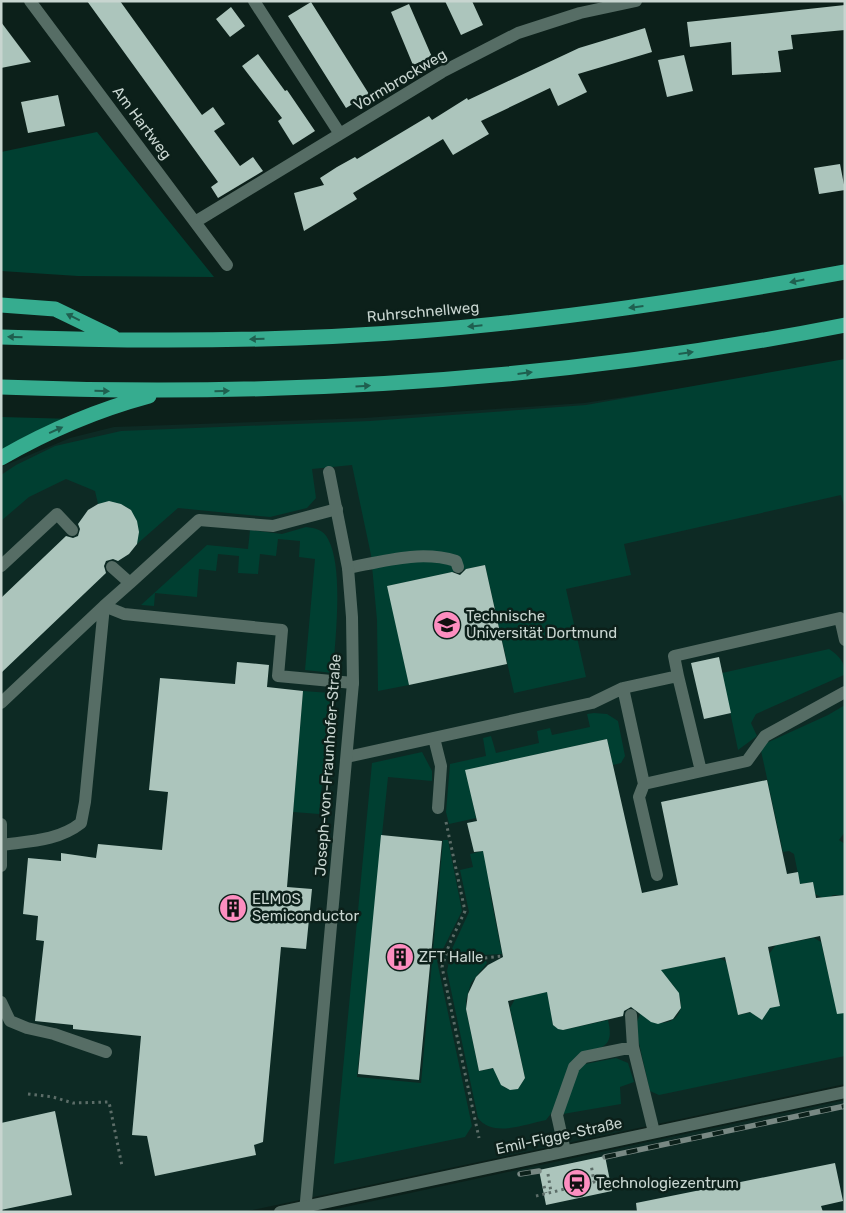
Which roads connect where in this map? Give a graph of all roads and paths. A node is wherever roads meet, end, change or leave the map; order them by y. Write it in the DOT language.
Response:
graph roads {
  1 [pos="254,1"];
  2 [pos="636,1"];
  3 [pos="35,3"];
  4 [pos="340,134"];
  5 [pos="195,222"];
  6 [pos="227,265"];
  7 [pos="845,272"];
  8 [pos="1,305"];
  9 [pos="845,325"];
  10 [pos="1,337"];
  11 [pos="116,339"];
  12 [pos="1,387"];
  13 [pos="173,392"];
  14 [pos="1,458"];
  15 [pos="330,472"];
  16 [pos="337,509"];
  17 [pos="72,530"];
  18 [pos="1,566"];
  19 [pos="458,566"];
  20 [pos="112,567"];
  21 [pos="348,568"];
  22 [pos="130,583"];
  23 [pos="104,606"];
  24 [pos="845,640"];
  25 [pos="678,676"];
  26 [pos="353,683"];
  27 [pos="623,688"];
  28 [pos="845,692"];
  29 [pos="1,703"];
  30 [pos="434,738"];
  31 [pos="347,756"];
  32 [pos="701,771"];
  33 [pos="644,784"];
  34 [pos="438,808"];
  35 [pos="1,824"];
  36 [pos="1,845"];
  37 [pos="1,866"];
  38 [pos="657,875"];
  39 [pos="446,954"];
  40 [pos="502,956"];
  41 [pos="1,1002"];
  42 [pos="631,1015"];
  43 [pos="633,1047"];
  44 [pos="106,1052"];
  45 [pos="845,1092"];
  46 [pos="28,1094"];
  47 [pos="654,1132"];
  48 [pos="479,1138"];
  49 [pos="565,1151"];
  50 [pos="590,1164"];
  51 [pos="122,1166"];
  52 [pos="548,1174"];
  53 [pos="544,1186"];
  54 [pos="546,1193"];
  55 [pos="305,1209"];
  56 [pos="280,1212"];
  1 -- 4 [label="street"];
  2 -- 4 [label="street, Vormbrockweg"];
  3 -- 5 [label="street, Am Hartweg"];
  4 -- 5 [label="street, Vormbrockweg"];
  5 -- 6 [label="street, Am Hartweg"];
  7 -- 11 [label="highway, Ruhrschnellweg, one-way"];
  11 -- 8 [label="highway, one-way"];
  13 -- 9 [label="highway, one-way"];
  11 -- 10 [label="highway, Ruhrschnellweg, one-way"];
  12 -- 13 [label="highway, one-way"];
  14 -- 13 [label="highway, one-way"];
  15 -- 16 [label="street, Joseph-von-Fraunhofer-Straße"];
  16 -- 21 [label="street, Joseph-von-Fraunhofer-Straße"];
  16 -- 22 [label="street"];
  17 -- 18 [label="street"];
  19 -- 21 [label="street"];
  20 -- 22 [label="street"];
  21 -- 26 [label="street, Joseph-von-Fraunhofer-Straße"];
  22 -- 23 [label="street"];
  23 -- 26 [label="street"];
  23 -- 29 [label="street"];
  23 -- 36 [label="street"];
  24 -- 25 [label="street"];
  25 -- 27 [label="street"];
  25 -- 32 [label="street"];
  26 -- 31 [label="street, Joseph-von-Fraunhofer-Straße"];
  27 -- 30 [label="street"];
  27 -- 33 [label="street"];
  28 -- 32 [label="street"];
  30 -- 31 [label="street"];
  30 -- 34 [label="street"];
  31 -- 55 [label="street, Joseph-von-Fraunhofer-Straße"];
  32 -- 33 [label="street"];
  33 -- 38 [label="street"];
  34 -- 39 [label="path"];
  35 -- 36 [label="street"];
  36 -- 37 [label="street"];
  39 -- 40 [label="path"];
  39 -- 48 [label="path"];
  41 -- 44 [label="street"];
  42 -- 43 [label="street"];
  43 -- 47 [label="street"];
  43 -- 49 [label="street"];
  45 -- 47 [label="street, Emil-Figge-Straße"];
  46 -- 51 [label="path"];
  47 -- 49 [label="street, Emil-Figge-Straße"];
  49 -- 55 [label="street, Emil-Figge-Straße"];
  50 -- 54 [label="path"];
  52 -- 54 [label="path"];
  53 -- 54 [label="path"];
  55 -- 56 [label="street, Emil-Figge-Straße"];
}
